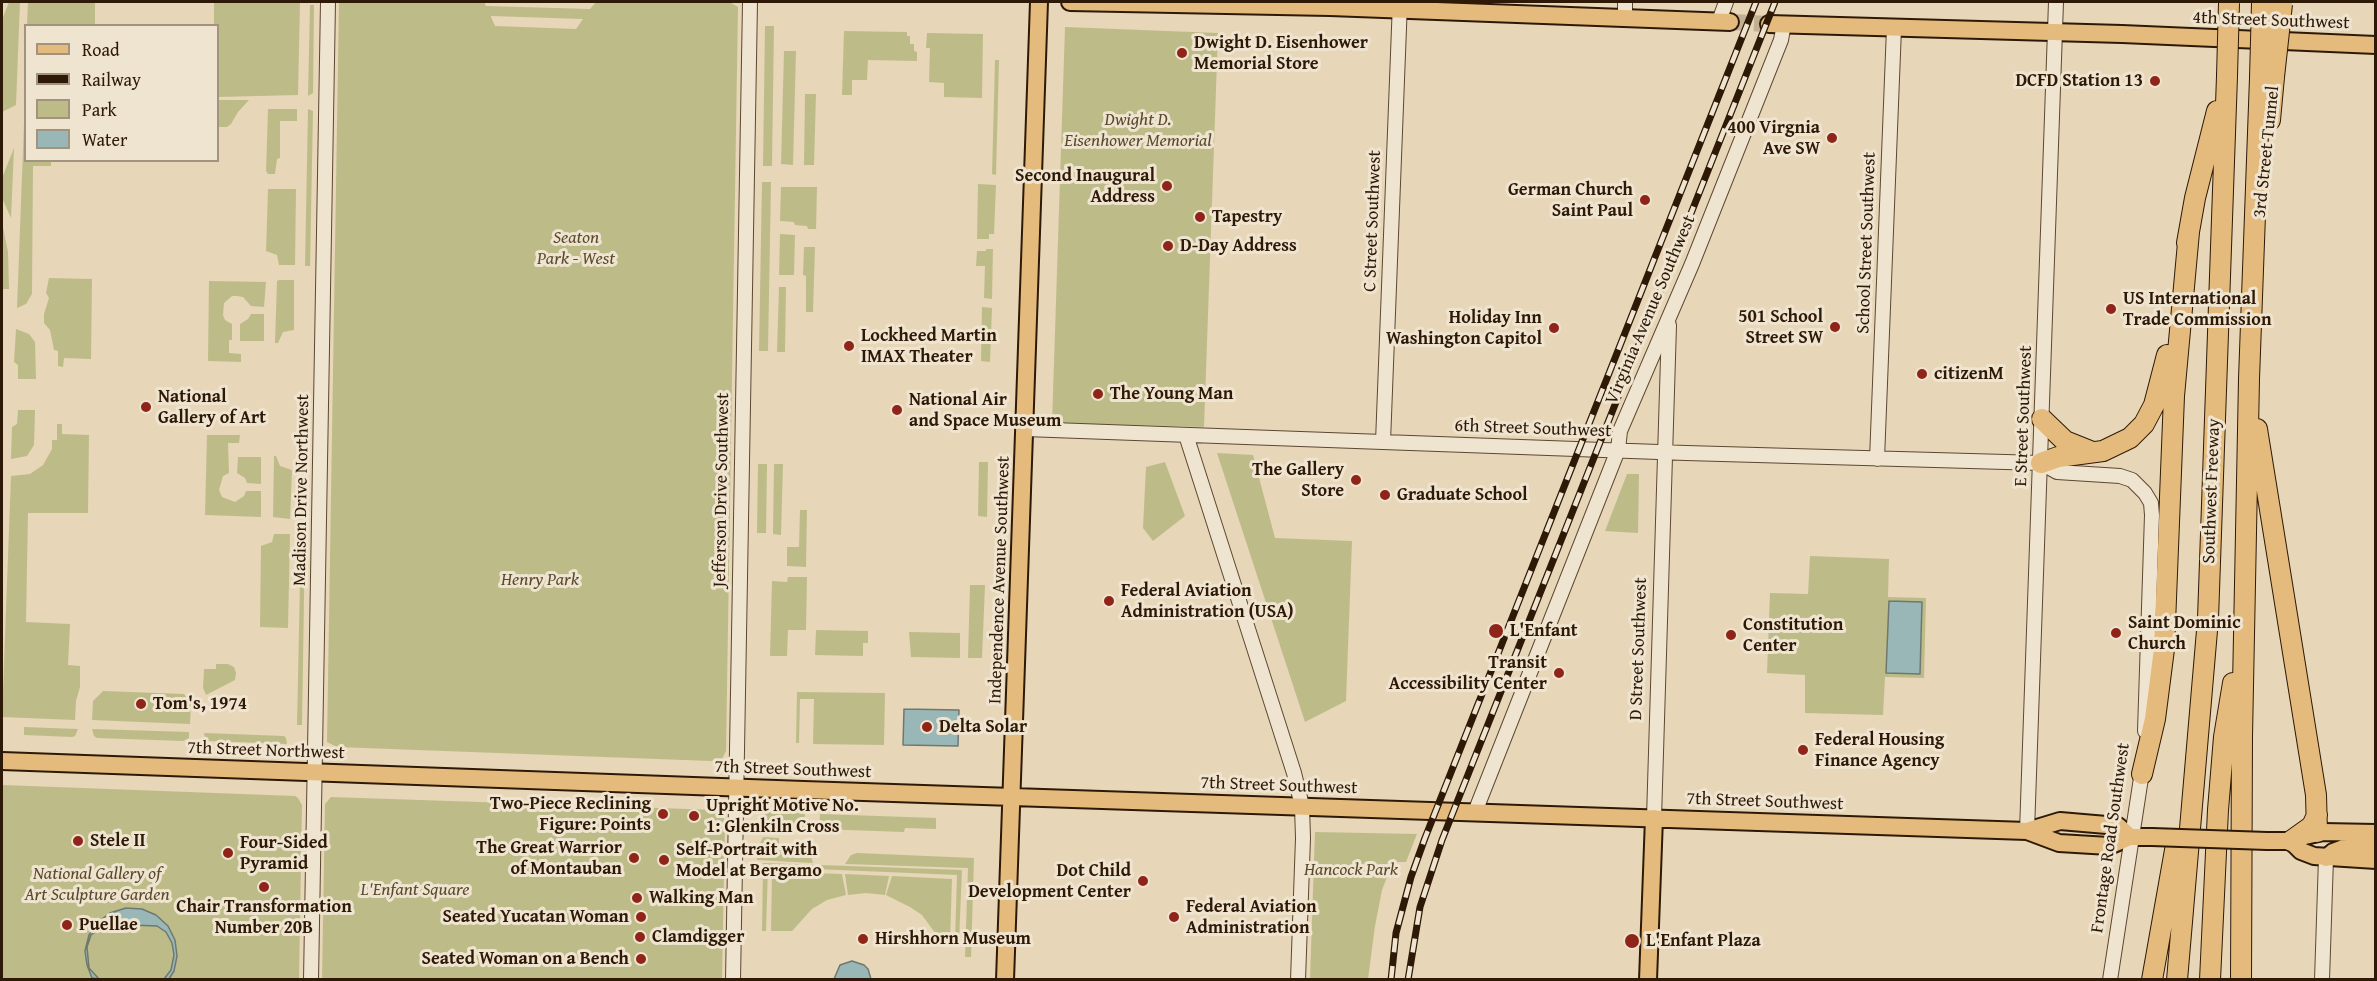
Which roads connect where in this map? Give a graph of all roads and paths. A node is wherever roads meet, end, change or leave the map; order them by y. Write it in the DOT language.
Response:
graph roads {
  1 [pos="328,2"];
  2 [pos="750,2"];
  3 [pos="1040,2"];
  4 [pos="1070,2"];
  5 [pos="1726,2"];
  6 [pos="2056,2"];
  7 [pos="2229,2"];
  8 [pos="2262,2"];
  9 [pos="2282,3"];
  10 [pos="1400,6"];
  11 [pos="1625,9"];
  12 [pos="1724,21"];
  13 [pos="1777,24"];
  14 [pos="1894,28"];
  15 [pos="2055,33"];
  16 [pos="2376,45"];
  17 [pos="2227,76"];
  18 [pos="2267,78"];
  19 [pos="2189,232"];
  20 [pos="2252,302"];
  21 [pos="1669,320"];
  22 [pos="2249,379"];
  23 [pos="2042,419"];
  24 [pos="1025,429"];
  25 [pos="1186,435"];
  26 [pos="1383,442"];
  27 [pos="1618,450"];
  28 [pos="1664,452"];
  29 [pos="2096,453"];
  30 [pos="1877,459"];
  31 [pos="2041,463"];
  32 [pos="2245,612"];
  33 [pos="2198,721"];
  34 [pos="2,761"];
  35 [pos="314,772"];
  36 [pos="2142,774"];
  37 [pos="529,780"];
  38 [pos="736,788"];
  39 [pos="1012,797"];
  40 [pos="1302,806"];
  41 [pos="1475,812"];
  42 [pos="1654,818"];
  43 [pos="2317,824"];
  44 [pos="2027,831"];
  45 [pos="2376,833"];
  46 [pos="2130,837"];
  47 [pos="2292,841"];
  48 [pos="2376,845"];
  49 [pos="2326,858"];
  50 [pos="2376,860"];
  51 [pos="311,980"];
  52 [pos="733,980"];
  53 [pos="1005,980"];
  54 [pos="1298,980"];
  55 [pos="1648,980"];
  56 [pos="2110,980"];
  57 [pos="2152,980"];
  58 [pos="2177,980"];
  59 [pos="2210,980"];
  60 [pos="2241,980"];
  61 [pos="2322,980"];
  1 -- 35 [label="street, Madison Drive Northwest"];
  2 -- 38 [label="street, Jefferson Drive Southwest"];
  3 -- 24 [label="main road, Independence Avenue Southwest"];
  4 -- 10 [label="main road"];
  5 -- 12 [label="street"];
  6 -- 15 [label="street, E Street Southwest"];
  7 -- 17 [label="highway, Southwest Freeway, bridge"];
  8 -- 18 [label="highway, bridge"];
  9 -- 18 [label="highway, 3rd Street Tunnel, bridge"];
  10 -- 11 [label="main road"];
  10 -- 26 [label="street, C Street Southwest"];
  11 -- 12 [label="main road"];
  13 -- 14 [label="main road, 4th Street Southwest"];
  13 -- 21 [label="street, Virginia Avenue Southwest"];
  14 -- 15 [label="main road, 4th Street Southwest"];
  14 -- 30 [label="street, School Street Southwest"];
  15 -- 16 [label="main road, 4th Street Southwest"];
  15 -- 23 [label="street, E Street Southwest"];
  17 -- 19 [label="highway"];
  17 -- 33 [label="highway, Southwest Freeway"];
  18 -- 20 [label="highway, 3rd Street Tunnel"];
  19 -- 29 [label="highway"];
  19 -- 36 [label="highway"];
  20 -- 22 [label="highway, Southwest Freeway"];
  21 -- 27 [label="street, Virginia Avenue Southwest"];
  21 -- 28 [label="street, D Street Southwest"];
  22 -- 32 [label="highway, Southwest Freeway"];
  22 -- 43 [label="highway"];
  23 -- 29 [label="highway"];
  23 -- 31 [label="street, E Street Southwest"];
  24 -- 25 [label="street, 6th Street Southwest"];
  24 -- 39 [label="main road, Independence Avenue Southwest"];
  25 -- 26 [label="street, 6th Street Southwest"];
  25 -- 40 [label="street"];
  26 -- 27 [label="street, 6th Street Southwest"];
  27 -- 28 [label="street, 6th Street Southwest"];
  27 -- 41 [label="street, Virginia Avenue Southwest"];
  28 -- 30 [label="street, 6th Street Southwest"];
  28 -- 42 [label="street, D Street Southwest"];
  29 -- 31 [label="highway"];
  30 -- 31 [label="street, 6th Street Southwest"];
  31 -- 36 [label="street, Frontage Road Southwest"];
  31 -- 44 [label="street, E Street Southwest"];
  32 -- 59 [label="highway"];
  32 -- 60 [label="highway, Southwest Freeway"];
  33 -- 57 [label="highway"];
  33 -- 58 [label="highway, Southwest Freeway"];
  34 -- 35 [label="main road, 7th Street Northwest"];
  35 -- 37 [label="main road, 7th Street Northwest"];
  35 -- 51 [label="street, Madison Drive Northwest"];
  36 -- 46 [label="street, Frontage Road Southwest"];
  37 -- 38 [label="main road, 7th Street Southwest"];
  38 -- 39 [label="main road, 7th Street Southwest"];
  38 -- 52 [label="street, Jefferson Drive Southwest"];
  39 -- 40 [label="main road, 7th Street Southwest"];
  39 -- 53 [label="main road, Independence Avenue Southwest"];
  40 -- 41 [label="main road, 7th Street Southwest"];
  40 -- 54 [label="street"];
  41 -- 42 [label="main road, 7th Street Southwest"];
  42 -- 44 [label="main road, 7th Street Southwest"];
  42 -- 55 [label="main road, D Street Southwest"];
  43 -- 45 [label="main road"];
  43 -- 47 [label="highway"];
  44 -- 46 [label="main road, 7th Street Southwest"];
  46 -- 47 [label="main road, 7th Street Southwest, bridge"];
  46 -- 56 [label="street, Frontage Road Southwest"];
  47 -- 49 [label="main road"];
  48 -- 49 [label="main road"];
  49 -- 50 [label="main road"];
  49 -- 61 [label="street"];
}
